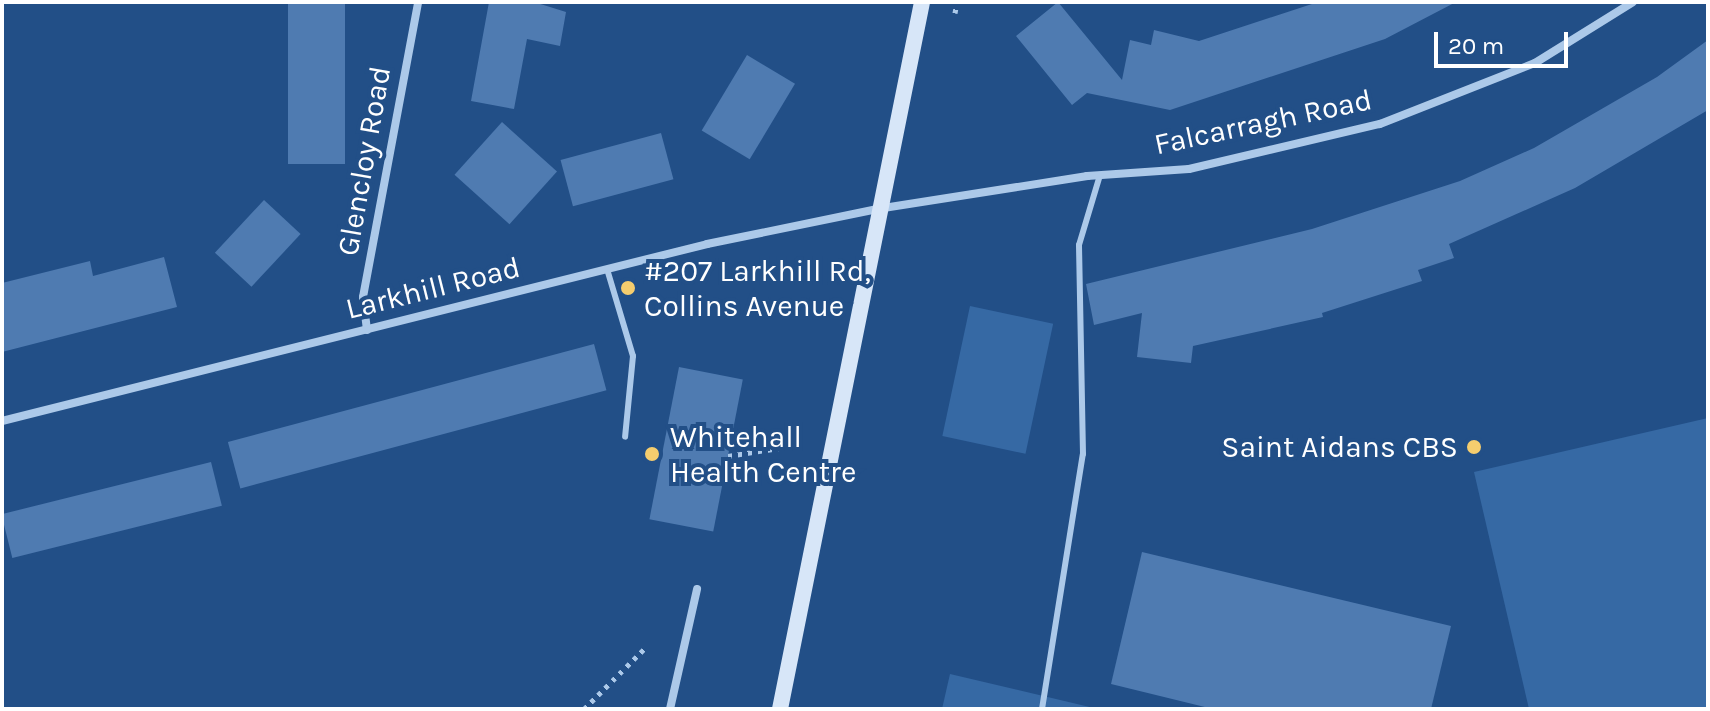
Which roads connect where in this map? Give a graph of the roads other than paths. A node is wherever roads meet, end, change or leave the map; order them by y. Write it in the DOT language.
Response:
graph roads {
  1 [pos="418,2"];
  2 [pos="922,2"];
  3 [pos="1633,2"];
  4 [pos="1100,175"];
  5 [pos="877,209"];
  6 [pos="607,269"];
  7 [pos="367,330"];
  8 [pos="2,421"];
  9 [pos="625,437"];
  10 [pos="697,589"];
  11 [pos="670,709"];
  12 [pos="780,709"];
  13 [pos="1042,709"];
  1 -- 7 [label="street, Glencloy Road"];
  2 -- 5 [label="main road"];
  3 -- 4 [label="street, Falcarragh Road"];
  4 -- 5 [label="street, Falcarragh Road"];
  4 -- 13 [label="lane"];
  5 -- 6 [label="street, Larkhill Road"];
  5 -- 12 [label="main road"];
  6 -- 7 [label="street, Larkhill Road"];
  6 -- 9 [label="lane"];
  7 -- 8 [label="street, Larkhill Road"];
  10 -- 11 [label="street"];
}
